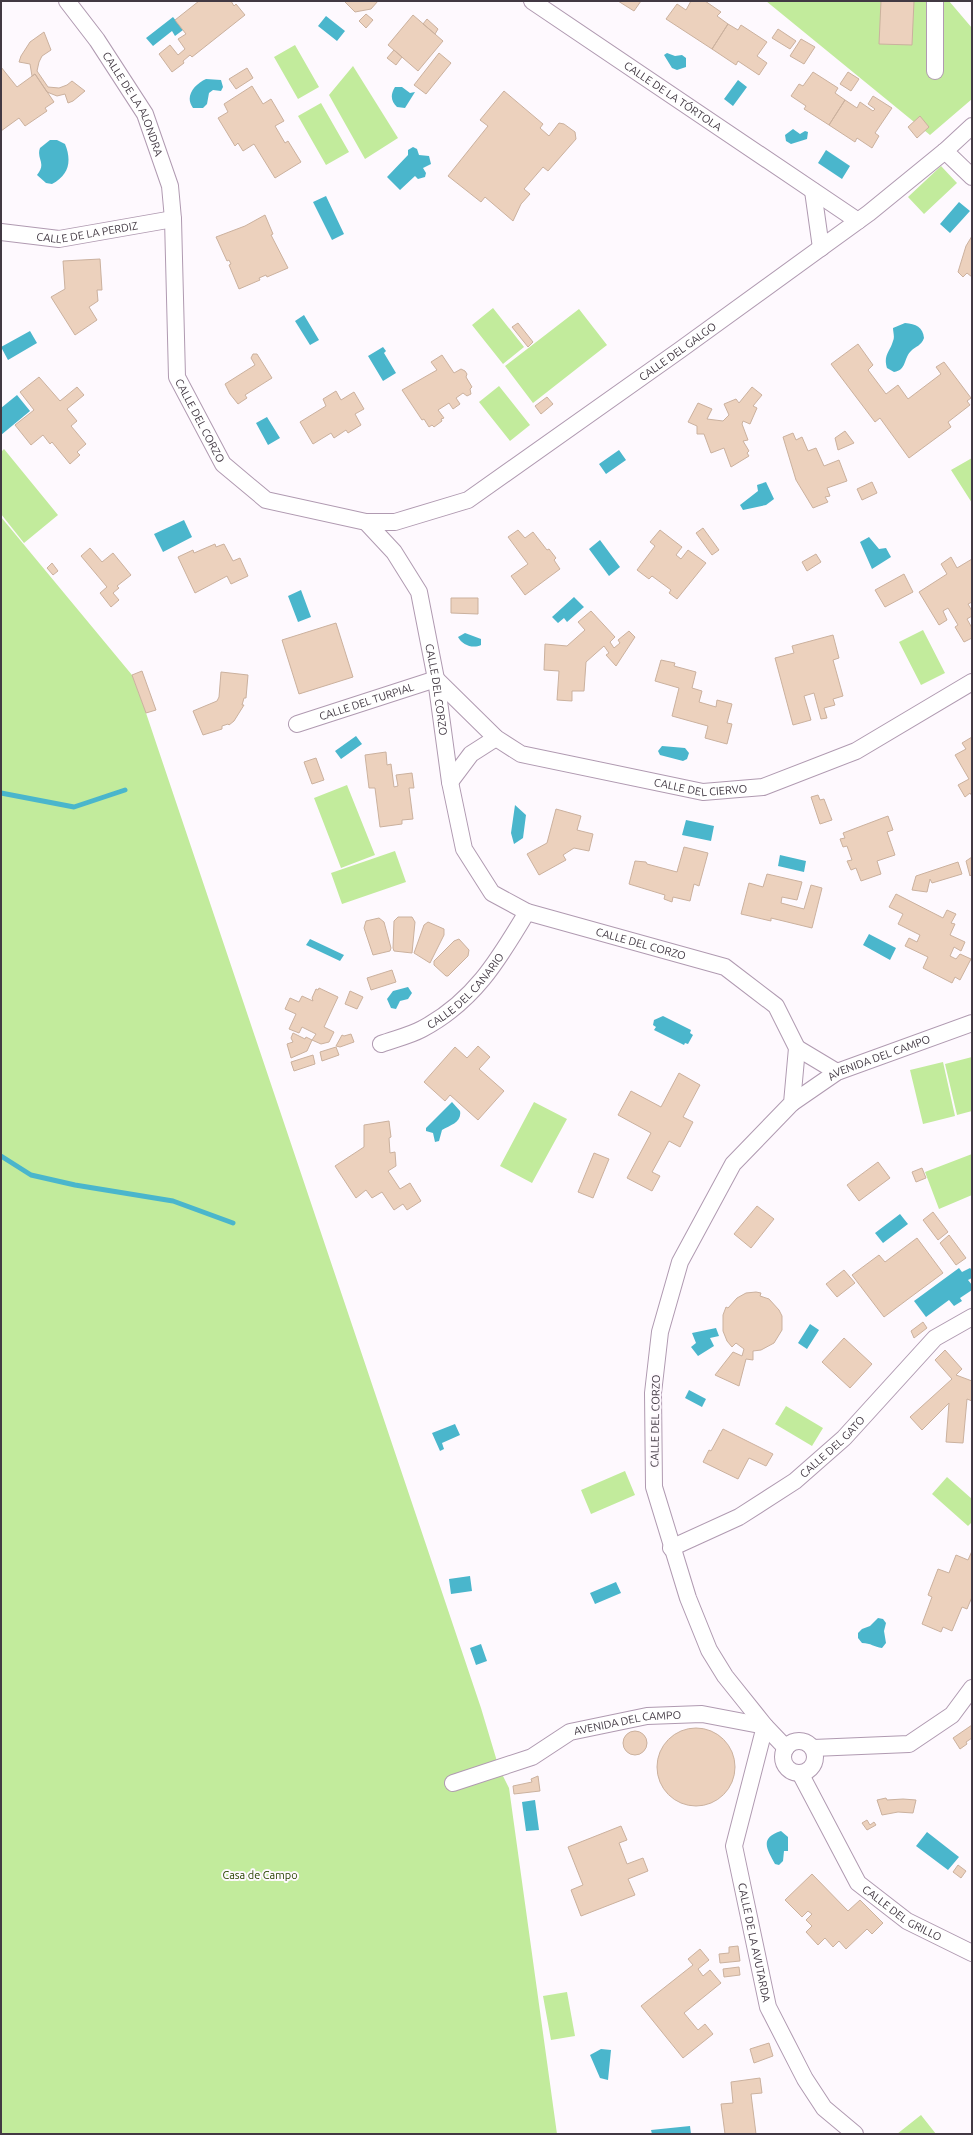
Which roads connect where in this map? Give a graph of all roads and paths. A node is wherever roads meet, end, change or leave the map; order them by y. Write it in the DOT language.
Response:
graph roads {
  1 [pos="67,1"];
  2 [pos="532,1"];
  3 [pos="934,1"];
  4 [pos="935,70"];
  5 [pos="972,126"];
  6 [pos="944,151"];
  7 [pos="972,177"];
  8 [pos="813,191"];
  9 [pos="173,218"];
  10 [pos="858,221"];
  11 [pos="1,232"];
  12 [pos="821,248"];
  13 [pos="366,522"];
  14 [pos="395,522"];
  15 [pos="394,552"];
  16 [pos="436,679"];
  17 [pos="972,682"];
  18 [pos="297,724"];
  19 [pos="496,738"];
  20 [pos="450,782"];
  21 [pos="527,912"];
  22 [pos="972,1023"];
  23 [pos="381,1044"];
  24 [pos="797,1048"];
  25 [pos="837,1072"];
  26 [pos="792,1103"];
  27 [pos="972,1317"];
  28 [pos="671,1548"];
  29 [pos="972,1688"];
  30 [pos="765,1726"];
  31 [pos="786,1748"];
  32 [pos="813,1748"];
  33 [pos="800,1773"];
  34 [pos="452,1783"];
  35 [pos="972,1953"];
  36 [pos="855,2134"];
  1 -- 9 [label="street, CALLE DE LA ALONDRA"];
  2 -- 8 [label="street, CALLE DE LA TÓRTOLA"];
  3 -- 4 [label="street"];
  5 -- 6 [label="street, CALLE DEL GALGO"];
  6 -- 7 [label="street"];
  6 -- 10 [label="street, CALLE DEL GALGO"];
  8 -- 10 [label="street, CALLE DE LA TÓRTOLA"];
  8 -- 12 [label="street"];
  9 -- 11 [label="street, CALLE DE LA PERDIZ"];
  9 -- 13 [label="street, CALLE DEL CORZO"];
  10 -- 12 [label="street, CALLE DEL GALGO"];
  12 -- 14 [label="street, CALLE DEL GALGO"];
  13 -- 14 [label="street, CALLE DEL GALGO"];
  13 -- 15 [label="street, CALLE DEL CORZO"];
  14 -- 15 [label="street"];
  15 -- 16 [label="street, CALLE DEL CORZO"];
  16 -- 18 [label="street, CALLE DEL TURPIAL"];
  16 -- 19 [label="street, CALLE DEL CIERVO"];
  16 -- 20 [label="street, CALLE DEL CORZO"];
  17 -- 19 [label="street, CALLE DEL CIERVO"];
  19 -- 20 [label="street"];
  20 -- 21 [label="street, CALLE DEL CORZO"];
  21 -- 23 [label="street, CALLE DEL CANARIO"];
  21 -- 24 [label="street, CALLE DEL CORZO"];
  22 -- 25 [label="street, AVENIDA DEL CAMPO"];
  24 -- 25 [label="street"];
  24 -- 26 [label="street"];
  25 -- 26 [label="street, AVENIDA DEL CAMPO"];
  26 -- 28 [label="street, CALLE DEL CORZO"];
  27 -- 28 [label="street, CALLE DEL GATO"];
  28 -- 30 [label="street, CALLE DEL CORZO"];
  29 -- 32 [label="street"];
  30 -- 31 [label="street, CALLE DEL CORZO"];
  30 -- 34 [label="street, AVENIDA DEL CAMPO"];
  30 -- 36 [label="street, CALLE DE LA AVUTARDA"];
  31 -- 32 [label="street"];
  31 -- 33 [label="street"];
  32 -- 33 [label="street"];
  33 -- 35 [label="street, CALLE DEL GRILLO"];
}
